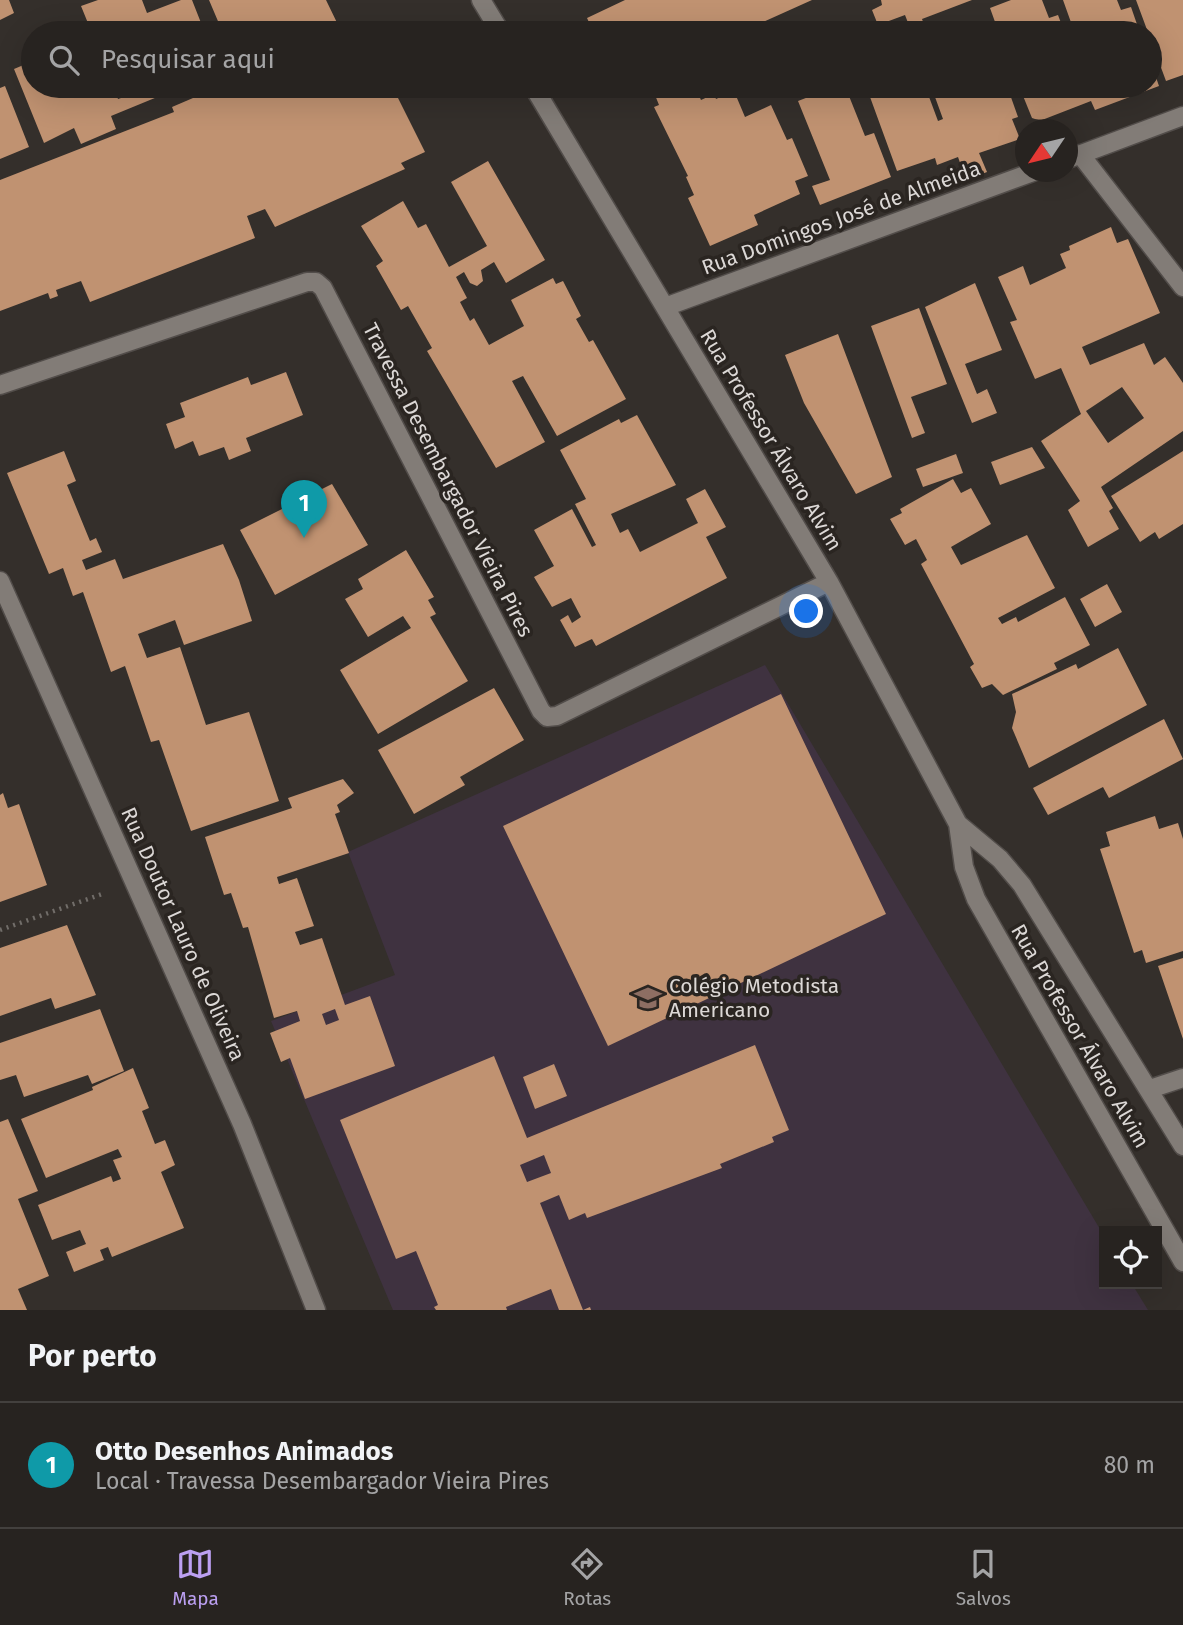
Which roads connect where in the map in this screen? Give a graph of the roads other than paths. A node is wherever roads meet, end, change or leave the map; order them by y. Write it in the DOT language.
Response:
graph roads {
  1 [pos="481,0"];
  2 [pos="494,21"];
  3 [pos="540,98"];
  4 [pos="1183,116"];
  5 [pos="1078,155"];
  6 [pos="1078,162"];
  7 [pos="1015,179"];
  8 [pos="1183,287"];
  9 [pos="665,307"];
  10 [pos="0,385"];
  11 [pos="0,581"];
  12 [pos="830,582"];
  13 [pos="958,824"];
  14 [pos="1183,1078"];
  15 [pos="1150,1089"];
  16 [pos="1183,1146"];
  17 [pos="1183,1262"];
  18 [pos="316,1310"];
  1 -- 2 [label="street"];
  3 -- 9 [label="street, Rua Professor Álvaro Alvim"];
  4 -- 5 [label="street"];
  6 -- 8 [label="street"];
  7 -- 9 [label="street, Rua Domingos José de Almeida"];
  9 -- 12 [label="street, Rua Professor Álvaro Alvim"];
  10 -- 12 [label="street, Travessa Desembargador Vieira Pires"];
  11 -- 18 [label="street, Rua Doutor Lauro de Oliveira"];
  12 -- 13 [label="street, Rua Professor Álvaro Alvim"];
  13 -- 15 [label="street, Rua Professor Álvaro Alvim"];
  13 -- 17 [label="street, Rua Professor Álvaro Alvim"];
  14 -- 15 [label="street"];
  15 -- 16 [label="street, Rua Professor Álvaro Alvim"];
}
